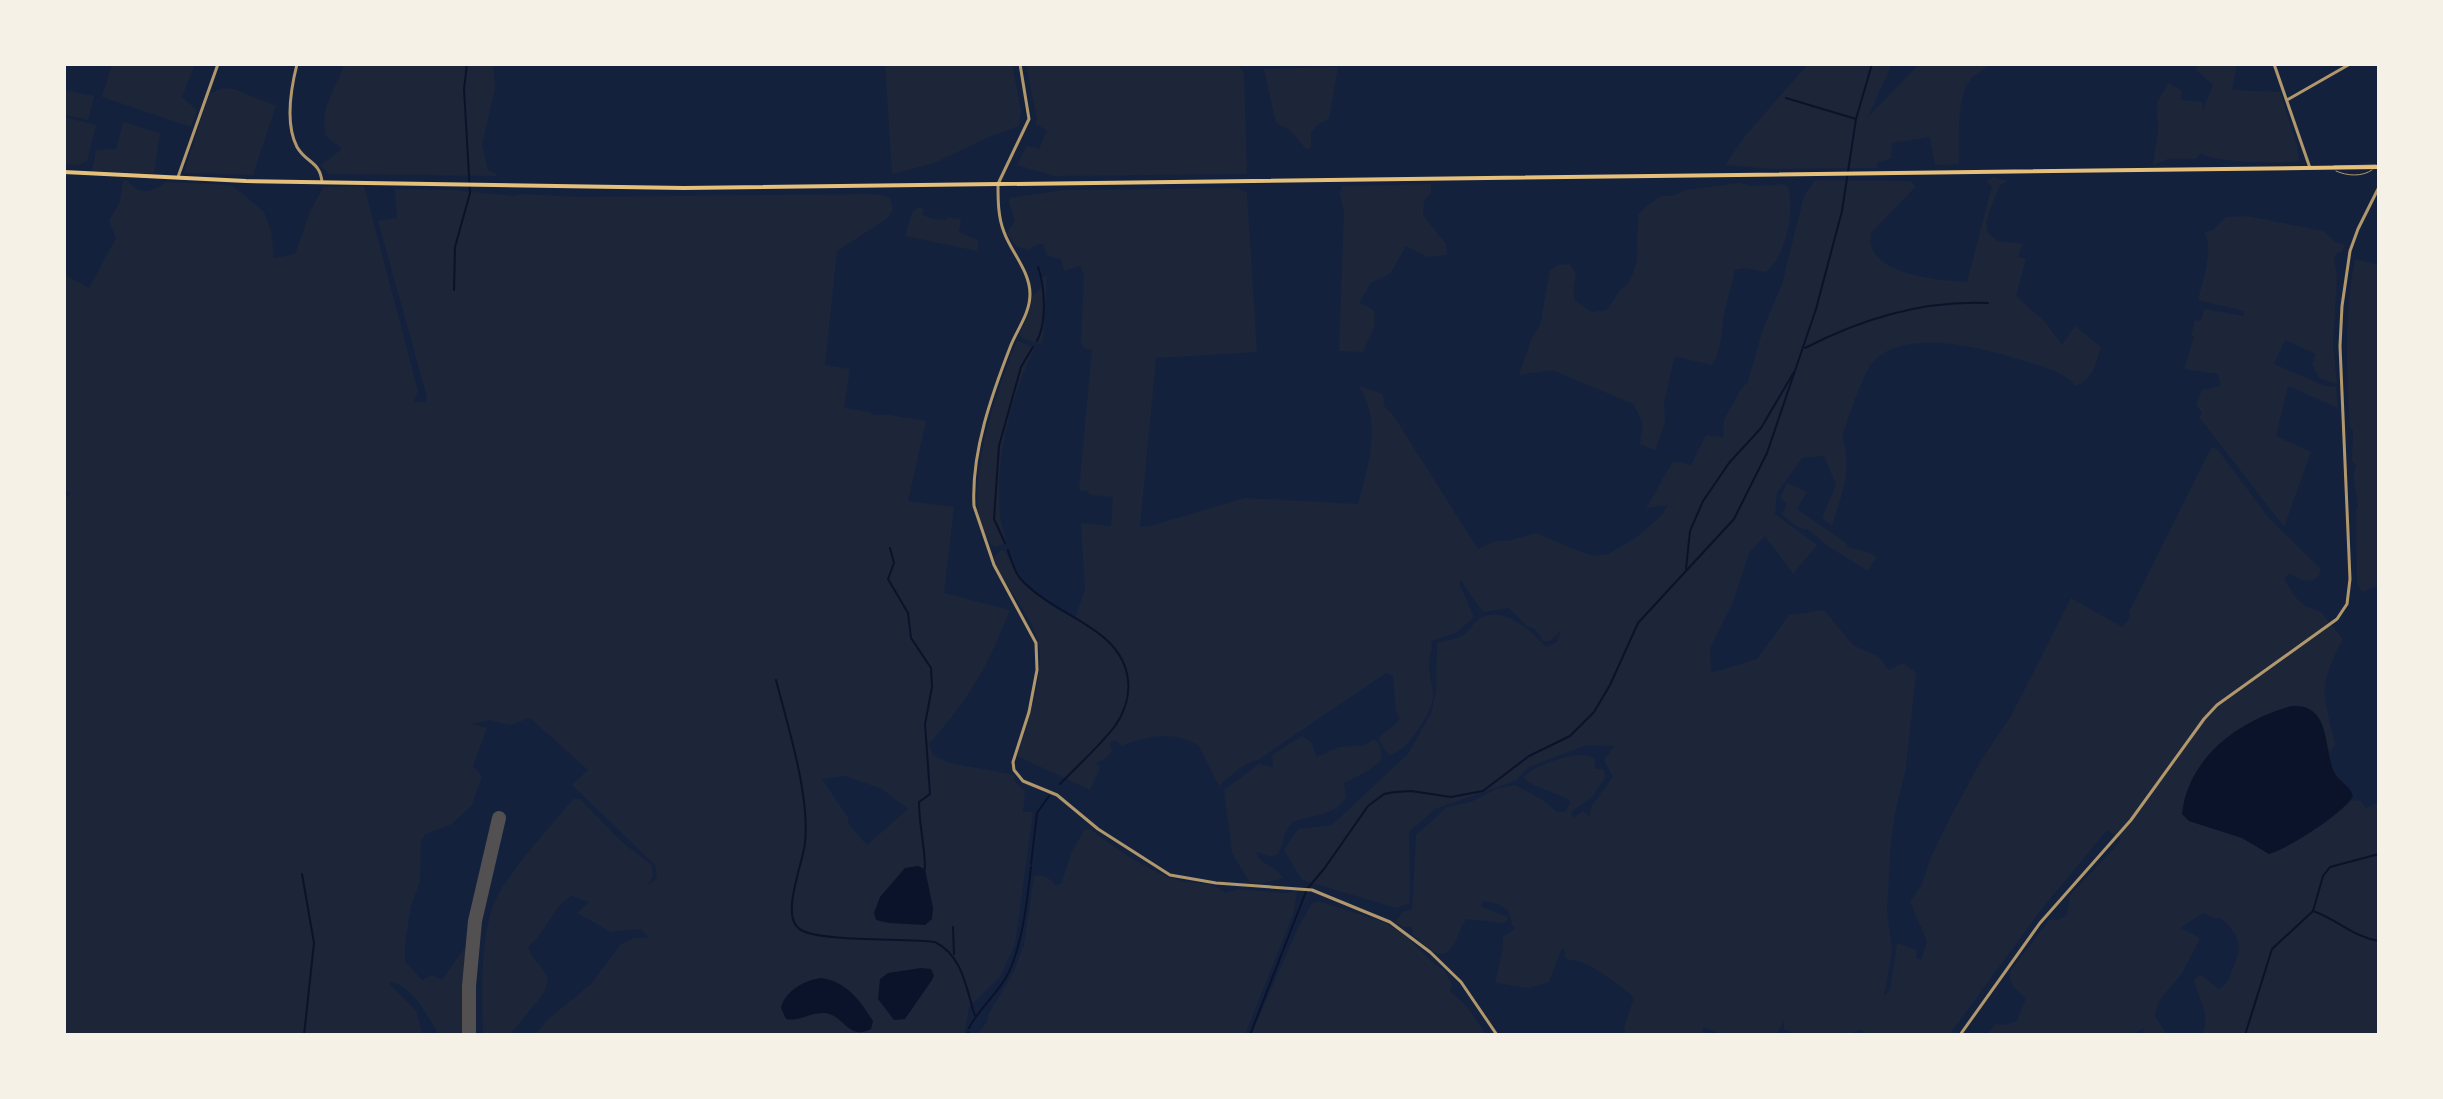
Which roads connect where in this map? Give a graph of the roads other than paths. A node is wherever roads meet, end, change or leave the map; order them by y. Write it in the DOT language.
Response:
graph roads {
  1 [pos="218,64"];
  2 [pos="297,64"];
  3 [pos="1020,64"];
  4 [pos="2274,64"];
  5 [pos="2350,64"];
  6 [pos="2286,100"];
  7 [pos="2378,166"];
  8 [pos="2310,168"];
  9 [pos="64,172"];
  10 [pos="178,177"];
  11 [pos="322,182"];
  12 [pos="998,184"];
  13 [pos="2379,187"];
  14 [pos="1497,1035"];
  15 [pos="1960,1035"];
  1 -- 10 [label="street"];
  2 -- 11 [label="street"];
  3 -- 12 [label="street"];
  4 -- 6 [label="street"];
  5 -- 6 [label="street"];
  6 -- 8 [label="street"];
  7 -- 8 [label="main road"];
  8 -- 12 [label="main road"];
  9 -- 10 [label="main road"];
  10 -- 11 [label="main road"];
  11 -- 12 [label="main road"];
  12 -- 14 [label="street"];
  13 -- 15 [label="street"];
}
